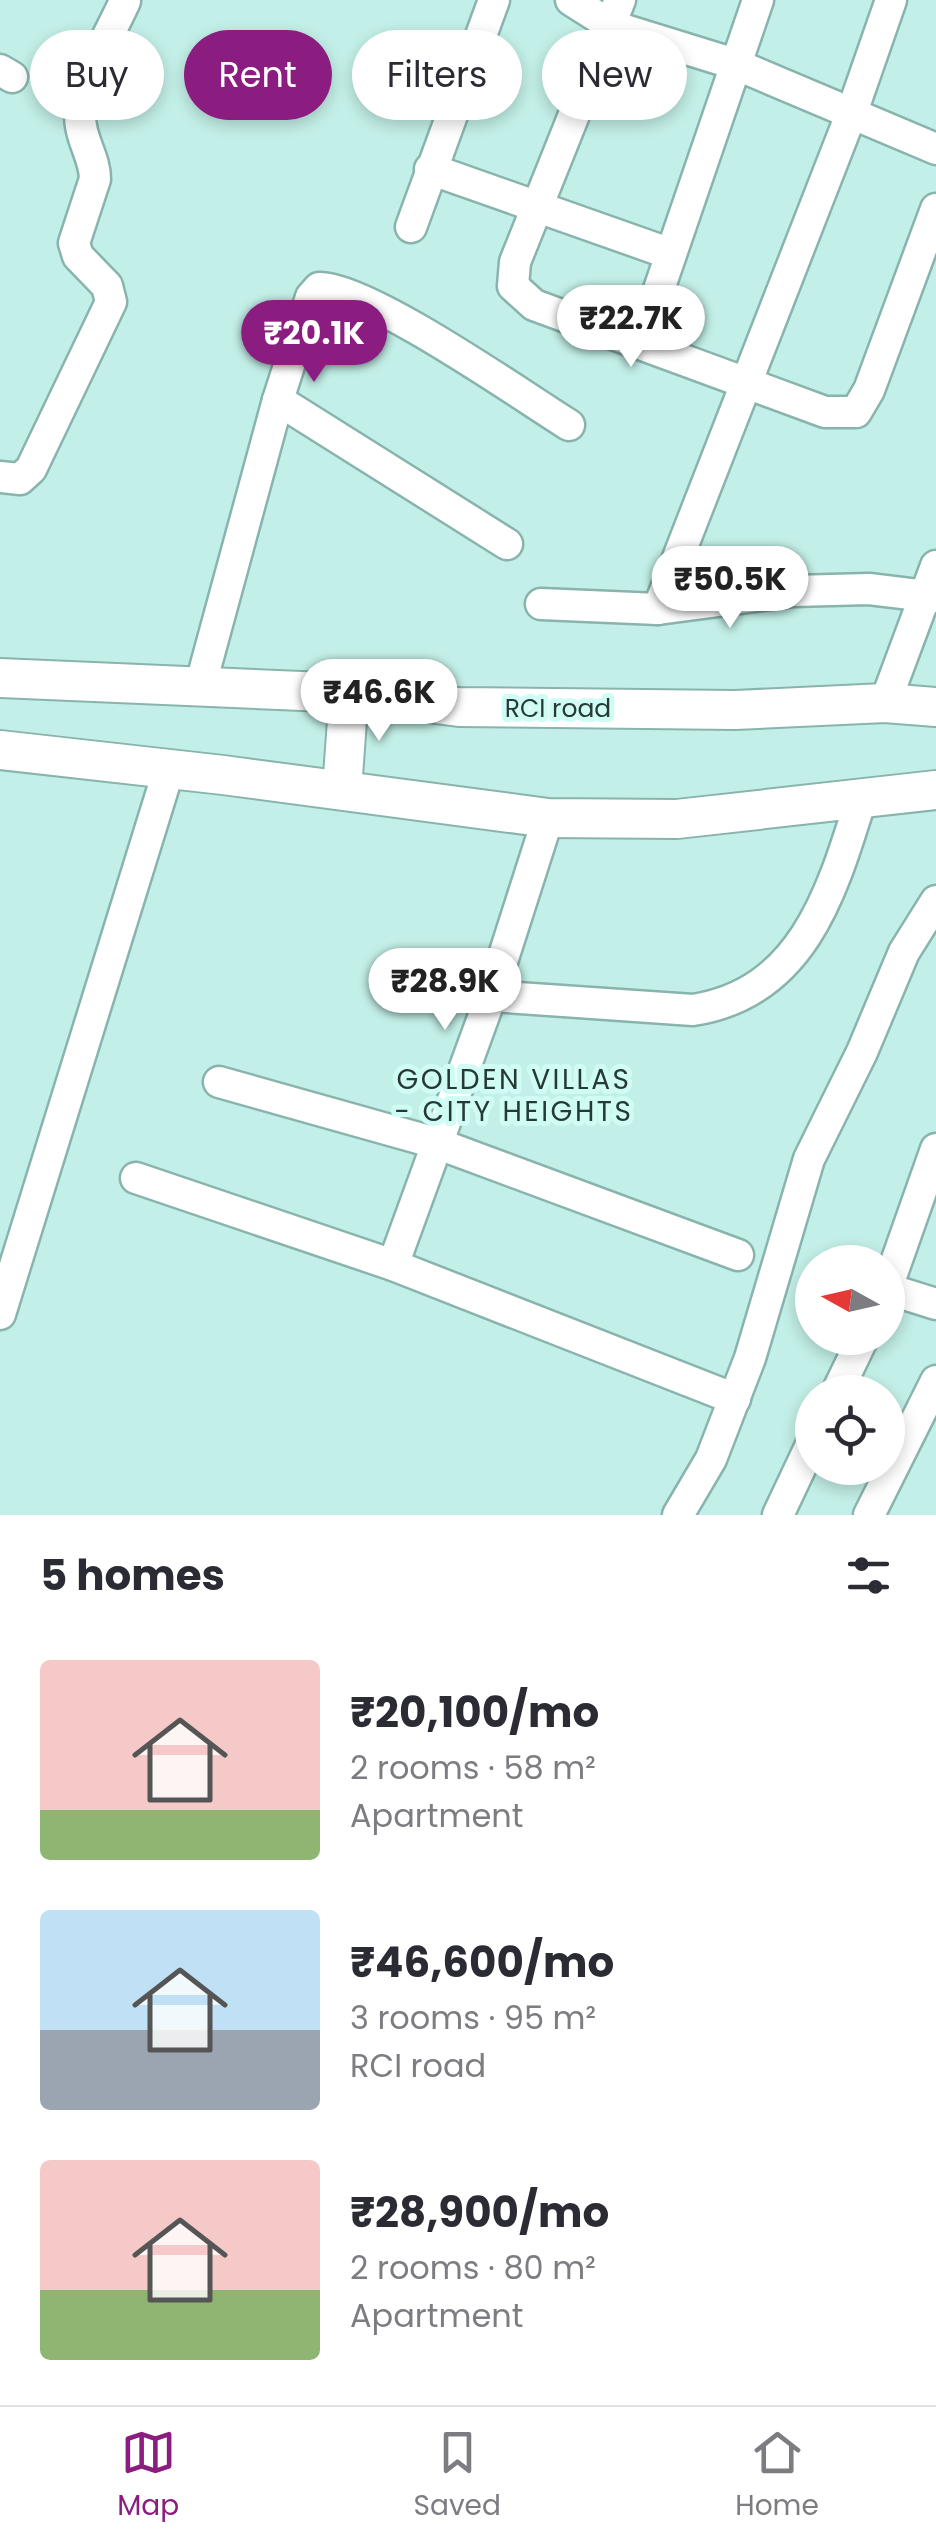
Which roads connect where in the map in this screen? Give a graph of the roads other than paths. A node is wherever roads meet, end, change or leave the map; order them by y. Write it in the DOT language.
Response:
graph roads {
  1 [pos="494,0"];
  2 [pos="571,0"];
  3 [pos="758,0"];
  4 [pos="891,0"];
  5 [pos="125,1"];
  6 [pos="616,13"];
  7 [pos="736,64"];
  8 [pos="852,112"];
  9 [pos="936,148"];
  10 [pos="430,169"];
  11 [pos="538,206"];
  12 [pos="936,208"];
  13 [pos="411,227"];
  14 [pos="671,254"];
  15 [pos="641,342"];
  16 [pos="744,381"];
  17 [pos="278,400"];
  18 [pos="569,425"];
  19 [pos="0,477"];
  20 [pos="508,544"];
  21 [pos="936,566"];
  22 [pos="930,597"];
  23 [pos="541,604"];
  24 [pos="658,608"];
  25 [pos="0,678"];
  26 [pos="200,687"];
  27 [pos="349,693"];
  28 [pos="885,702"];
  29 [pos="936,708"];
  30 [pos="0,750"];
  31 [pos="169,769"];
  32 [pos="342,790"];
  33 [pos="936,790"];
  34 [pos="860,799"];
  35 [pos="548,818"];
  36 [pos="936,901"];
  37 [pos="491,996"];
  38 [pos="220,1082"];
  39 [pos="436,1143"];
  40 [pos="936,1150"];
  41 [pos="136,1178"];
  42 [pos="903,1245"];
  43 [pos="738,1255"];
  44 [pos="393,1265"];
  45 [pos="905,1293"];
  46 [pos="936,1304"];
  47 [pos="0,1314"];
  48 [pos="936,1382"];
  49 [pos="735,1399"];
  50 [pos="795,1479"];
  51 [pos="678,1515"];
  52 [pos="778,1515"];
  53 [pos="870,1515"];
  1 -- 10 [label="street"];
  2 -- 6 [label="street"];
  3 -- 7 [label="street"];
  4 -- 8 [label="street"];
  5 -- 19 [label="street"];
  6 -- 7 [label="street"];
  6 -- 11 [label="street"];
  7 -- 8 [label="street"];
  7 -- 14 [label="street"];
  8 -- 9 [label="street"];
  8 -- 16 [label="street"];
  10 -- 11 [label="street"];
  10 -- 13 [label="street"];
  11 -- 14 [label="street"];
  11 -- 15 [label="street"];
  12 -- 16 [label="street"];
  14 -- 15 [label="street"];
  15 -- 16 [label="street"];
  16 -- 24 [label="street"];
  17 -- 18 [label="street"];
  17 -- 20 [label="street"];
  17 -- 26 [label="street"];
  21 -- 22 [label="street"];
  22 -- 24 [label="street"];
  22 -- 28 [label="street"];
  23 -- 24 [label="street"];
  25 -- 26 [label="main road, RCI road"];
  26 -- 27 [label="main road, RCI road"];
  27 -- 28 [label="main road, RCI road"];
  27 -- 32 [label="main road"];
  28 -- 29 [label="main road, RCI road"];
  30 -- 31 [label="main road"];
  31 -- 32 [label="main road"];
  31 -- 47 [label="street"];
  32 -- 35 [label="main road"];
  33 -- 34 [label="main road"];
  34 -- 35 [label="main road"];
  34 -- 37 [label="street"];
  35 -- 37 [label="street"];
  36 -- 49 [label="street"];
  37 -- 39 [label="street"];
  38 -- 39 [label="street"];
  39 -- 43 [label="street"];
  39 -- 44 [label="street"];
  40 -- 42 [label="street"];
  41 -- 44 [label="street"];
  44 -- 49 [label="street"];
  45 -- 46 [label="street"];
  48 -- 53 [label="street"];
  49 -- 51 [label="street"];
  50 -- 52 [label="street"];
}
